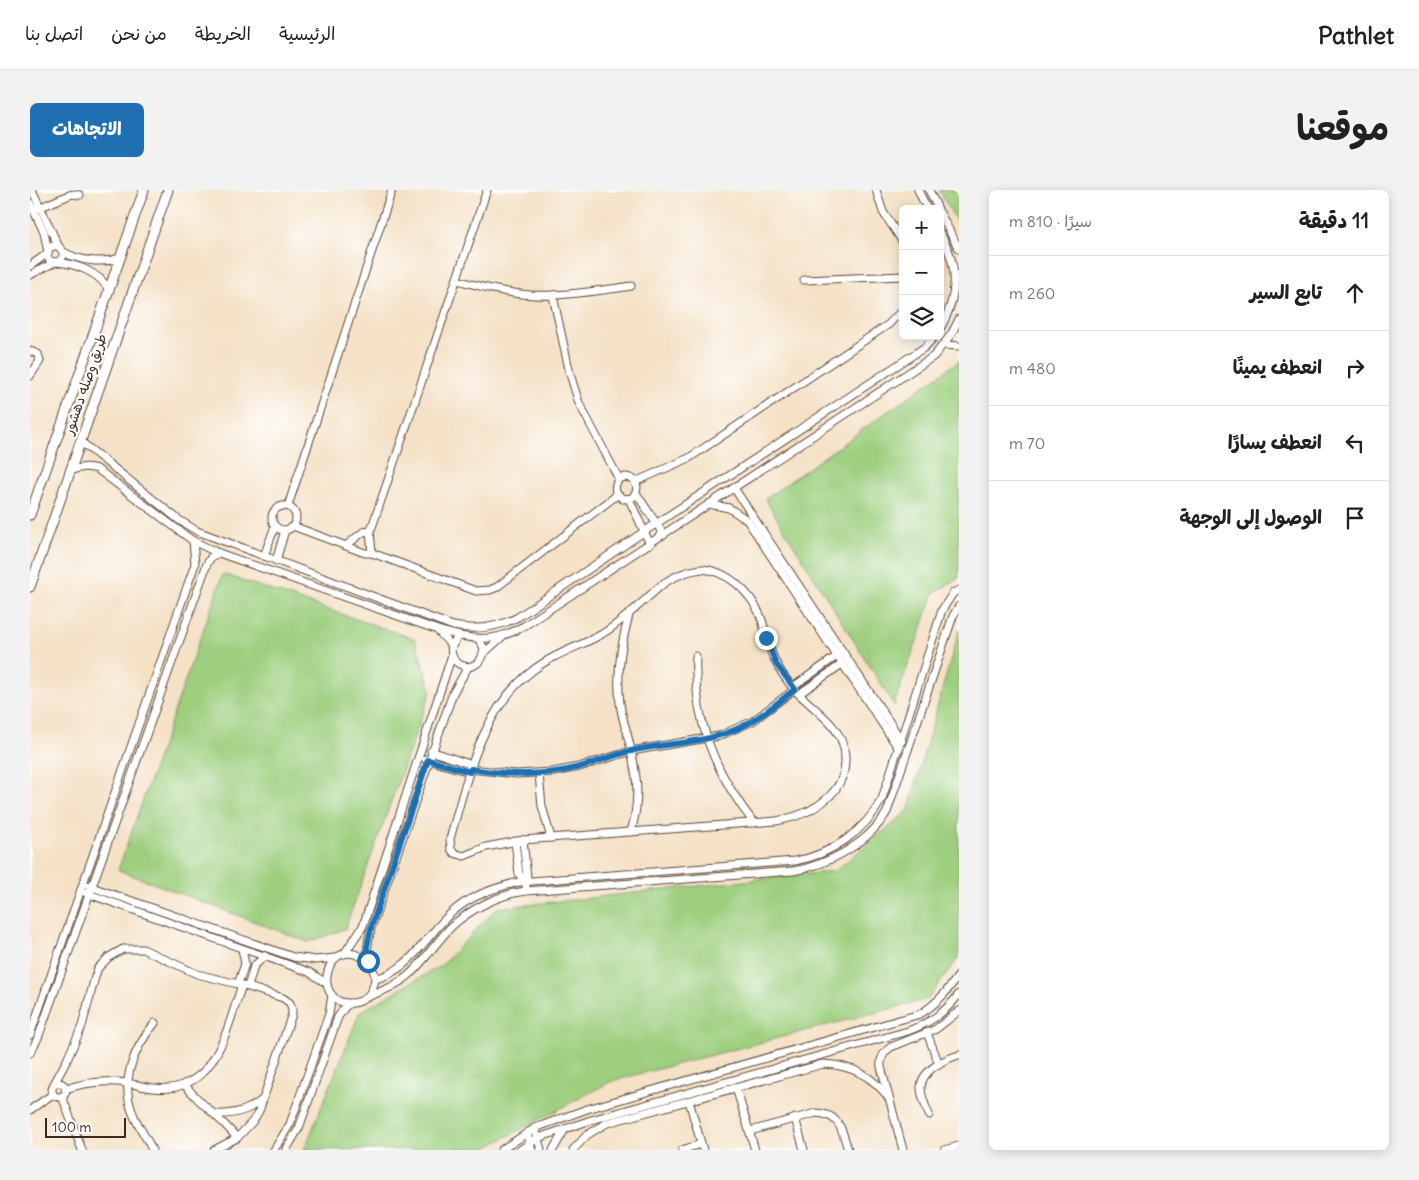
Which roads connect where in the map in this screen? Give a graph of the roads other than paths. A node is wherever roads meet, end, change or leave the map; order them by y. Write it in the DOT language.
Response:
graph roads {
  1 [pos="32,190"];
  2 [pos="144,190"];
  3 [pos="168,190"];
  4 [pos="392,190"];
  5 [pos="487,190"];
  6 [pos="876,190"];
  7 [pos="918,190"];
  8 [pos="929,190"];
  9 [pos="80,195"];
  10 [pos="925,205"];
  11 [pos="936,205"];
  12 [pos="34,207"];
  13 [pos="944,221"];
  14 [pos="899,236"];
  15 [pos="944,240"];
  16 [pos="60,249"];
  17 [pos="959,249"];
  18 [pos="48,252"];
  19 [pos="120,258"];
  20 [pos="56,262"];
  21 [pos="30,266"];
  22 [pos="30,275"];
  23 [pos="899,276"];
  24 [pos="457,280"];
  25 [pos="804,280"];
  26 [pos="631,286"];
  27 [pos="109,290"];
  28 [pos="553,296"];
  29 [pos="899,314"];
  30 [pos="959,320"];
  31 [pos="944,323"];
  32 [pos="931,340"];
  33 [pos="944,345"];
  34 [pos="959,346"];
  35 [pos="30,351"];
  36 [pos="30,376"];
  37 [pos="80,441"];
  38 [pos="70,471"];
  39 [pos="619,479"];
  40 [pos="636,482"];
  41 [pos="734,488"];
  42 [pos="636,493"];
  43 [pos="617,495"];
  44 [pos="629,499"];
  45 [pos="708,504"];
  46 [pos="288,506"];
  47 [pos="30,515"];
  48 [pos="657,523"];
  49 [pos="274,526"];
  50 [pos="293,526"];
  51 [pos="285,530"];
  52 [pos="370,531"];
  53 [pos="645,531"];
  54 [pos="203,534"];
  55 [pos="664,535"];
  56 [pos="196,543"];
  57 [pos="268,544"];
  58 [pos="650,544"];
  59 [pos="347,545"];
  60 [pos="280,548"];
  61 [pos="219,553"];
  62 [pos="372,553"];
  63 [pos="264,556"];
  64 [pos="276,561"];
  65 [pos="30,587"];
  66 [pos="959,590"];
  67 [pos="959,606"];
  68 [pos="629,614"];
  69 [pos="468,629"];
  70 [pos="438,630"];
  71 [pos="503,636"];
  72 [pos="464,637"];
  73 [pos="479,640"];
  74 [pos="452,646"];
  75 [pos="483,654"];
  76 [pos="452,655"];
  77 [pos="696,656"];
  78 [pos="837,656"];
  79 [pos="842,664"];
  80 [pos="468,667"];
  81 [pos="795,690"];
  82 [pos="707,738"];
  83 [pos="901,739"];
  84 [pos="898,748"];
  85 [pos="908,750"];
  86 [pos="432,751"];
  87 [pos="631,751"];
  88 [pos="418,756"];
  89 [pos="905,758"];
  90 [pos="428,760"];
  91 [pos="471,769"];
  92 [pos="539,774"];
  93 [pos="754,823"];
  94 [pos="631,832"];
  95 [pos="551,838"];
  96 [pos="519,841"];
  97 [pos="526,882"];
  98 [pos="82,888"];
  99 [pos="90,891"];
  100 [pos="526,891"];
  101 [pos="242,949"];
  102 [pos="344,954"];
  103 [pos="265,956"];
  104 [pos="336,958"];
  105 [pos="368,961"];
  106 [pos="959,974"];
  107 [pos="375,979"];
  108 [pos="326,983"];
  109 [pos="243,985"];
  110 [pos="959,994"];
  111 [pos="332,995"];
  112 [pos="367,997"];
  113 [pos="350,1003"];
  114 [pos="959,1011"];
  115 [pos="155,1023"];
  116 [pos="927,1033"];
  117 [pos="30,1035"];
  118 [pos="30,1054"];
  119 [pos="959,1055"];
  120 [pos="939,1064"];
  121 [pos="739,1066"];
  122 [pos="742,1077"];
  123 [pos="128,1083"];
  124 [pos="54,1084"];
  125 [pos="184,1084"];
  126 [pos="736,1088"];
  127 [pos="65,1089"];
  128 [pos="53,1094"];
  129 [pos="62,1096"];
  130 [pos="263,1100"];
  131 [pos="890,1100"];
  132 [pos="689,1101"];
  133 [pos="30,1110"];
  134 [pos="214,1114"];
  135 [pos="929,1115"];
  136 [pos="795,1118"];
  137 [pos="535,1128"];
  138 [pos="565,1129"];
  139 [pos="750,1131"];
  140 [pos="527,1133"];
  141 [pos="237,1138"];
  142 [pos="538,1138"];
  143 [pos="959,1146"];
  144 [pos="531,1147"];
  145 [pos="702,1147"];
  146 [pos="82,1150"];
  147 [pos="152,1150"];
  148 [pos="214,1150"];
  149 [pos="274,1150"];
  150 [pos="286,1150"];
  151 [pos="501,1150"];
  152 [pos="520,1150"];
  153 [pos="541,1150"];
  154 [pos="553,1150"];
  155 [pos="573,1150"];
  156 [pos="682,1150"];
  157 [pos="755,1150"];
  158 [pos="804,1150"];
  159 [pos="848,1150"];
  160 [pos="901,1150"];
  161 [pos="944,1150"];
  1 -- 12 [label="street"];
  2 -- 19 [label="main road, طريق وصله دهشور"];
  3 -- 37 [label="main road, طريق وصله دهشور"];
  4 -- 46 [label="street"];
  5 -- 24 [label="street"];
  6 -- 14 [label="street"];
  7 -- 10 [label="street"];
  8 -- 11 [label="street"];
  9 -- 12 [label="street"];
  12 -- 16 [label="street"];
  12 -- 18 [label="street"];
  13 -- 17 [label="street"];
  15 -- 31 [label="street"];
  16 -- 18 [label="street"];
  16 -- 19 [label="street"];
  16 -- 20 [label="street"];
  18 -- 20 [label="street"];
  18 -- 21 [label="street"];
  19 -- 27 [label="main road, طريق وصله دهشور"];
  20 -- 22 [label="street"];
  20 -- 27 [label="street"];
  23 -- 25 [label="street"];
  24 -- 28 [label="street"];
  24 -- 52 [label="street"];
  26 -- 28 [label="street"];
  27 -- 47 [label="main road, طريق وصله دهشور"];
  28 -- 39 [label="street"];
  29 -- 40 [label="street"];
  30 -- 33 [label="street"];
  32 -- 48 [label="street"];
  33 -- 34 [label="street"];
  33 -- 41 [label="street"];
  35 -- 36 [label="street"];
  37 -- 38 [label="main road, طريق وصله دهشور"];
  37 -- 54 [label="street"];
  38 -- 56 [label="street"];
  38 -- 65 [label="main road, طريق وصله دهشور"];
  39 -- 40 [label="street"];
  39 -- 43 [label="street"];
  40 -- 42 [label="street"];
  41 -- 45 [label="street"];
  41 -- 83 [label="street"];
  42 -- 44 [label="street"];
  42 -- 48 [label="street"];
  43 -- 44 [label="street"];
  43 -- 62 [label="street"];
  44 -- 53 [label="street"];
  45 -- 55 [label="street"];
  45 -- 78 [label="street"];
  46 -- 49 [label="street"];
  46 -- 50 [label="street"];
  48 -- 53 [label="street"];
  48 -- 55 [label="street"];
  49 -- 51 [label="street"];
  49 -- 57 [label="street"];
  50 -- 51 [label="street"];
  50 -- 59 [label="street"];
  51 -- 60 [label="street"];
  52 -- 59 [label="street"];
  52 -- 62 [label="street"];
  53 -- 58 [label="street"];
  53 -- 69 [label="street"];
  54 -- 56 [label="street"];
  54 -- 63 [label="street"];
  55 -- 58 [label="street"];
  56 -- 61 [label="street"];
  56 -- 98 [label="street"];
  57 -- 60 [label="street"];
  57 -- 63 [label="street"];
  58 -- 71 [label="street"];
  59 -- 62 [label="street"];
  60 -- 64 [label="street"];
  61 -- 70 [label="street"];
  61 -- 99 [label="street"];
  63 -- 64 [label="street"];
  64 -- 69 [label="street"];
  66 -- 83 [label="street"];
  67 -- 85 [label="street"];
  68 -- 81 [label="street"];
  68 -- 87 [label="street"];
  68 -- 91 [label="street"];
  69 -- 72 [label="street"];
  70 -- 72 [label="street"];
  70 -- 74 [label="street"];
  71 -- 73 [label="street"];
  71 -- 75 [label="street"];
  72 -- 73 [label="street"];
  72 -- 74 [label="street"];
  73 -- 75 [label="street"];
  74 -- 76 [label="street"];
  75 -- 80 [label="street"];
  76 -- 80 [label="street"];
  76 -- 88 [label="street"];
  77 -- 82 [label="street"];
  78 -- 79 [label="street"];
  78 -- 81 [label="street"];
  79 -- 81 [label="street"];
  79 -- 84 [label="street"];
  80 -- 86 [label="street"];
  81 -- 82 [label="street"];
  81 -- 93 [label="street"];
  82 -- 87 [label="street"];
  82 -- 93 [label="street"];
  83 -- 84 [label="street"];
  83 -- 85 [label="street"];
  84 -- 89 [label="street"];
  84 -- 97 [label="street"];
  85 -- 89 [label="street"];
  86 -- 90 [label="street"];
  86 -- 91 [label="street"];
  87 -- 92 [label="street"];
  87 -- 94 [label="street"];
  88 -- 90 [label="street"];
  88 -- 102 [label="street"];
  89 -- 100 [label="street"];
  90 -- 91 [label="street"];
  90 -- 105 [label="street"];
  91 -- 92 [label="street"];
  91 -- 96 [label="street"];
  92 -- 95 [label="street"];
  93 -- 94 [label="street"];
  94 -- 95 [label="street"];
  95 -- 96 [label="street"];
  96 -- 97 [label="street"];
  97 -- 100 [label="street"];
  97 -- 107 [label="street"];
  98 -- 99 [label="street"];
  98 -- 117 [label="street"];
  99 -- 101 [label="street"];
  99 -- 104 [label="street"];
  99 -- 118 [label="street"];
  100 -- 112 [label="street"];
  101 -- 103 [label="street"];
  101 -- 109 [label="street"];
  102 -- 104 [label="street"];
  102 -- 105 [label="street"];
  103 -- 108 [label="street"];
  103 -- 109 [label="street"];
  104 -- 108 [label="street"];
  105 -- 107 [label="street"];
  106 -- 121 [label="street"];
  107 -- 112 [label="street"];
  108 -- 111 [label="street"];
  109 -- 124 [label="street"];
  109 -- 125 [label="street"];
  109 -- 130 [label="street"];
  110 -- 122 [label="street"];
  111 -- 113 [label="street"];
  111 -- 149 [label="street"];
  112 -- 113 [label="street"];
  113 -- 150 [label="street"];
  114 -- 116 [label="street"];
  115 -- 123 [label="street"];
  116 -- 120 [label="street"];
  116 -- 131 [label="street"];
  119 -- 120 [label="street"];
  120 -- 135 [label="street"];
  121 -- 122 [label="street"];
  121 -- 137 [label="street"];
  122 -- 138 [label="street"];
  123 -- 125 [label="street"];
  123 -- 127 [label="street"];
  123 -- 147 [label="street"];
  124 -- 127 [label="street"];
  124 -- 128 [label="street"];
  125 -- 134 [label="street"];
  126 -- 131 [label="street"];
  126 -- 132 [label="street"];
  126 -- 139 [label="street"];
  127 -- 129 [label="street"];
  128 -- 129 [label="street"];
  128 -- 133 [label="street"];
  129 -- 146 [label="street"];
  130 -- 134 [label="street"];
  130 -- 141 [label="street"];
  131 -- 160 [label="street"];
  132 -- 145 [label="street"];
  132 -- 155 [label="street"];
  134 -- 141 [label="street"];
  136 -- 139 [label="street"];
  136 -- 158 [label="street"];
  136 -- 159 [label="street"];
  137 -- 140 [label="street"];
  137 -- 142 [label="street"];
  138 -- 142 [label="street"];
  138 -- 154 [label="street"];
  139 -- 157 [label="street"];
  140 -- 144 [label="street"];
  140 -- 151 [label="street"];
  141 -- 148 [label="street"];
  142 -- 144 [label="street"];
  142 -- 153 [label="street"];
  143 -- 161 [label="street"];
  144 -- 152 [label="street"];
  145 -- 156 [label="street"];
}
